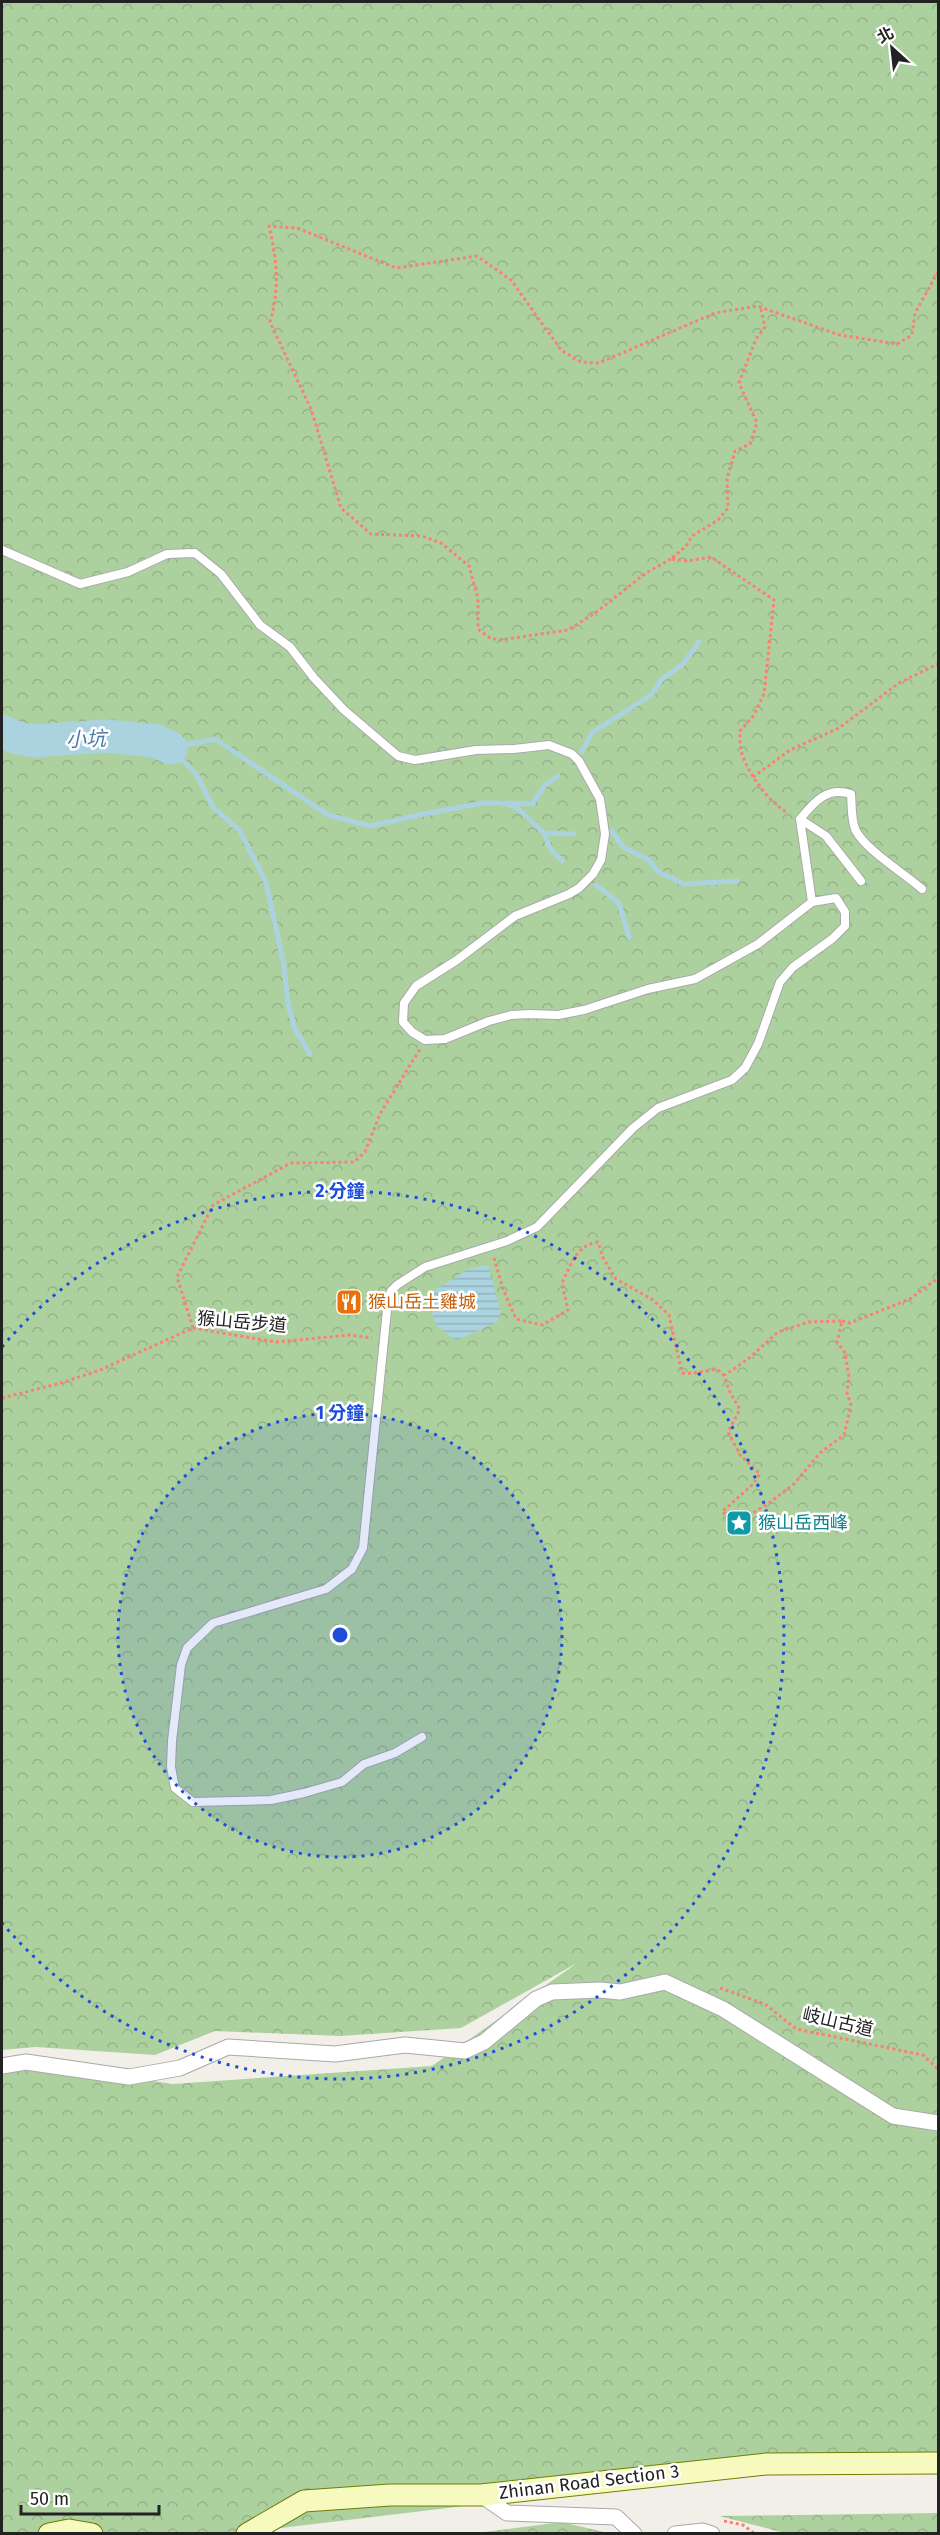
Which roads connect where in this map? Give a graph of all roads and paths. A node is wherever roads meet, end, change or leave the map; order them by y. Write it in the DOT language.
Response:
graph roads {
  1 [pos="939,272"];
  2 [pos="761,309"];
  3 [pos="2,550"];
  4 [pos="671,560"];
  5 [pos="939,664"];
  6 [pos="753,777"];
  7 [pos="800,819"];
  8 [pos="861,881"];
  9 [pos="922,889"];
  10 [pos="812,902"];
  11 [pos="425,1040"];
  12 [pos="488,1247"];
  13 [pos="939,1278"];
  14 [pos="842,1321"];
  15 [pos="193,1328"];
  16 [pos="384,1340"];
  17 [pos="725,1375"];
  18 [pos="2,1398"];
  19 [pos="422,1737"];
  20 [pos="715,1986"];
  21 [pos="2,2067"];
  22 [pos="939,2068"];
  23 [pos="939,2123"];
  24 [pos="939,2463"];
  25 [pos="481,2495"];
  26 [pos="49,2534"];
  27 [pos="92,2534"];
  28 [pos="247,2534"];
  29 [pos="634,2534"];
  30 [pos="675,2534"];
  31 [pos="712,2534"];
  1 -- 2 [label="path"];
  2 -- 4 [label="path"];
  2 -- 4 [label="path"];
  3 -- 11 [label="lane"];
  4 -- 6 [label="path"];
  5 -- 6 [label="path"];
  6 -- 7 [label="path"];
  7 -- 8 [label="lane"];
  7 -- 9 [label="lane"];
  7 -- 10 [label="lane"];
  10 -- 11 [label="lane"];
  10 -- 12 [label="lane"];
  11 -- 15 [label="path"];
  12 -- 16 [label="lane"];
  12 -- 17 [label="path"];
  13 -- 14 [label="path"];
  14 -- 17 [label="path"];
  14 -- 17 [label="path"];
  15 -- 16 [label="path, 猴山岳步道"];
  15 -- 18 [label="path, 猴山岳步道"];
  16 -- 19 [label="lane"];
  20 -- 22 [label="path, 岐山古道"];
  21 -- 23 [label="street"];
  24 -- 25 [label="street, Zhinan Road Section 3"];
  25 -- 28 [label="street, Zhinan Road Section 3"];
  25 -- 29 [label="street"];
  26 -- 27 [label="street"];
  30 -- 31 [label="street"];
}
